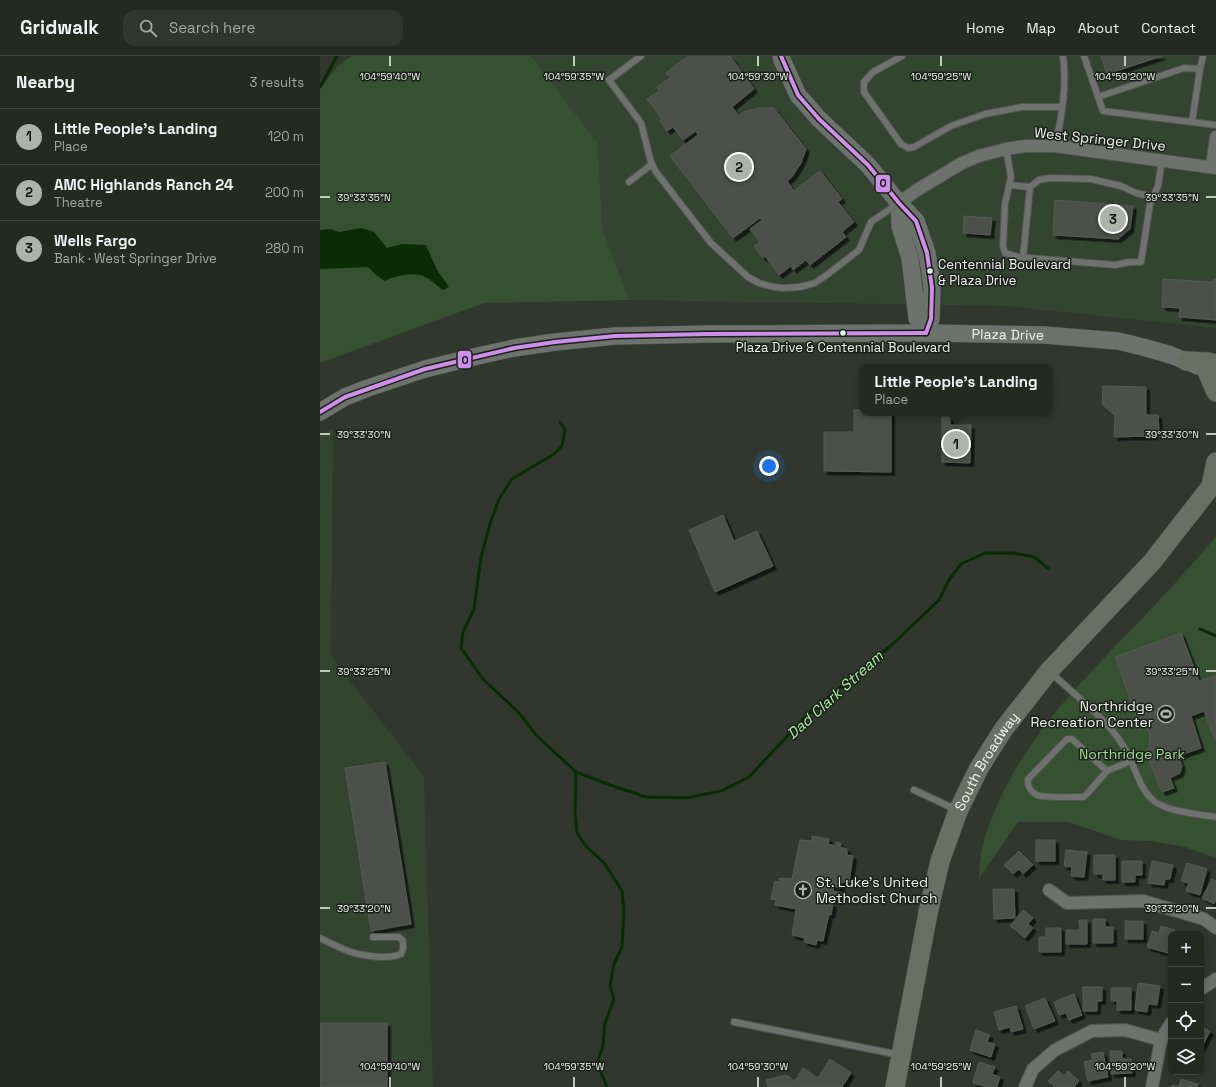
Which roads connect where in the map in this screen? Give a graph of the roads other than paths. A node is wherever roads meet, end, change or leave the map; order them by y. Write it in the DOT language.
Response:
graph roads {
  1 [pos="640,56"];
  2 [pos="781,56"];
  3 [pos="902,56"];
  4 [pos="1062,56"];
  5 [pos="1084,56"];
  6 [pos="1203,56"];
  7 [pos="1200,69"];
  8 [pos="1098,97"];
  9 [pos="1061,107"];
  10 [pos="1192,122"];
  11 [pos="1216,125"];
  12 [pos="1216,137"];
  13 [pos="1055,146"];
  14 [pos="1006,149"];
  15 [pos="1162,160"];
  16 [pos="652,164"];
  17 [pos="1214,167"];
  18 [pos="629,182"];
  19 [pos="1009,185"];
  20 [pos="1030,187"];
  21 [pos="1153,196"];
  22 [pos="899,203"];
  23 [pos="1023,258"];
  24 [pos="926,333"];
  25 [pos="1186,361"];
  26 [pos="1213,369"];
  27 [pos="1216,392"];
  28 [pos="345,397"];
  29 [pos="320,402"];
  30 [pos="320,412"];
  31 [pos="1216,462"];
  32 [pos="1214,483"];
  33 [pos="1049,671"];
  34 [pos="1131,761"];
  35 [pos="1107,771"];
  36 [pos="914,790"];
  37 [pos="958,811"];
  38 [pos="1216,818"];
  39 [pos="1049,890"];
  40 [pos="1216,928"];
  41 [pos="373,937"];
  42 [pos="320,938"];
  43 [pos="1216,979"];
  44 [pos="1204,987"];
  45 [pos="734,1022"];
  46 [pos="1168,1028"];
  47 [pos="1161,1040"];
  48 [pos="901,1055"];
  49 [pos="895,1087"];
  50 [pos="1025,1087"];
  51 [pos="1152,1087"];
  1 -- 16 [label="lane"];
  2 -- 22 [label="street"];
  3 -- 9 [label="lane"];
  4 -- 9 [label="lane"];
  5 -- 8 [label="lane"];
  6 -- 7 [label="lane"];
  7 -- 8 [label="lane"];
  7 -- 10 [label="lane"];
  8 -- 10 [label="lane"];
  9 -- 13 [label="lane"];
  10 -- 11 [label="lane"];
  12 -- 17 [label="street"];
  13 -- 14 [label="street, West Springer Drive"];
  13 -- 15 [label="street, West Springer Drive"];
  14 -- 19 [label="lane"];
  14 -- 22 [label="street, West Springer Drive"];
  15 -- 17 [label="street, West Springer Drive"];
  15 -- 21 [label="lane"];
  16 -- 18 [label="lane"];
  16 -- 22 [label="lane"];
  19 -- 20 [label="lane"];
  19 -- 23 [label="lane"];
  20 -- 21 [label="lane"];
  20 -- 23 [label="lane"];
  21 -- 23 [label="lane"];
  22 -- 24 [label="street"];
  24 -- 25 [label="street, Plaza Drive"];
  24 -- 28 [label="street, Plaza Drive"];
  25 -- 26 [label="main road"];
  26 -- 27 [label="main road"];
  28 -- 29 [label="street, Plaza Drive"];
  28 -- 30 [label="street, Plaza Drive"];
  31 -- 32 [label="main road"];
  32 -- 33 [label="main road, South Broadway"];
  33 -- 34 [label="lane"];
  33 -- 37 [label="main road, South Broadway"];
  34 -- 35 [label="lane"];
  34 -- 38 [label="lane"];
  35 -- 35 [label="lane"];
  36 -- 37 [label="lane"];
  37 -- 48 [label="main road, South Broadway"];
  39 -- 40 [label="street"];
  41 -- 42 [label="lane"];
  43 -- 44 [label="street"];
  45 -- 48 [label="lane"];
  46 -- 47 [label="street"];
  47 -- 50 [label="street"];
  47 -- 51 [label="street"];
  48 -- 49 [label="main road, South Broadway"];
}
